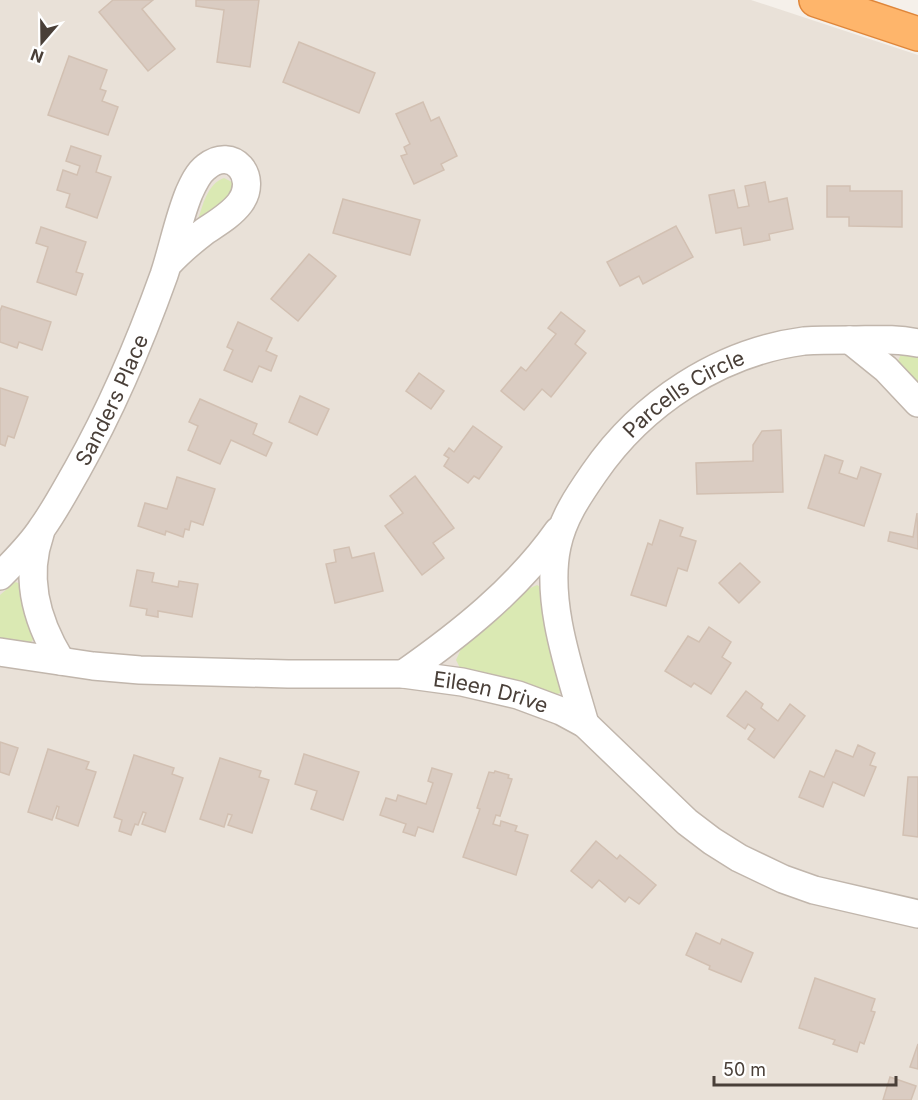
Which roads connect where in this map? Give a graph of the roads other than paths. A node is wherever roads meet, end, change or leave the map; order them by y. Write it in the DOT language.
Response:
graph roads {
  1 [pos="816,0"];
  2 [pos="918,34"];
  3 [pos="168,264"];
  4 [pos="850,340"];
  5 [pos="918,343"];
  6 [pos="918,403"];
  7 [pos="564,521"];
  8 [pos="42,529"];
  9 [pos="0,576"];
  10 [pos="0,652"];
  11 [pos="61,661"];
  12 [pos="403,674"];
  13 [pos="585,724"];
  14 [pos="918,914"];
  1 -- 2 [label="highway"];
  3 -- 8 [label="street, Sanders Place"];
  4 -- 5 [label="street, Parcells Circle"];
  4 -- 6 [label="street"];
  4 -- 7 [label="street, Parcells Circle"];
  7 -- 12 [label="street, Parcells Circle"];
  7 -- 13 [label="street, Parcells Circle"];
  8 -- 9 [label="street, Sanders Place"];
  8 -- 11 [label="street, Sanders Place"];
  10 -- 11 [label="street, Eileen Drive"];
  11 -- 12 [label="street, Eileen Drive"];
  12 -- 13 [label="street, Eileen Drive"];
  13 -- 14 [label="street, Eileen Drive"];
}
